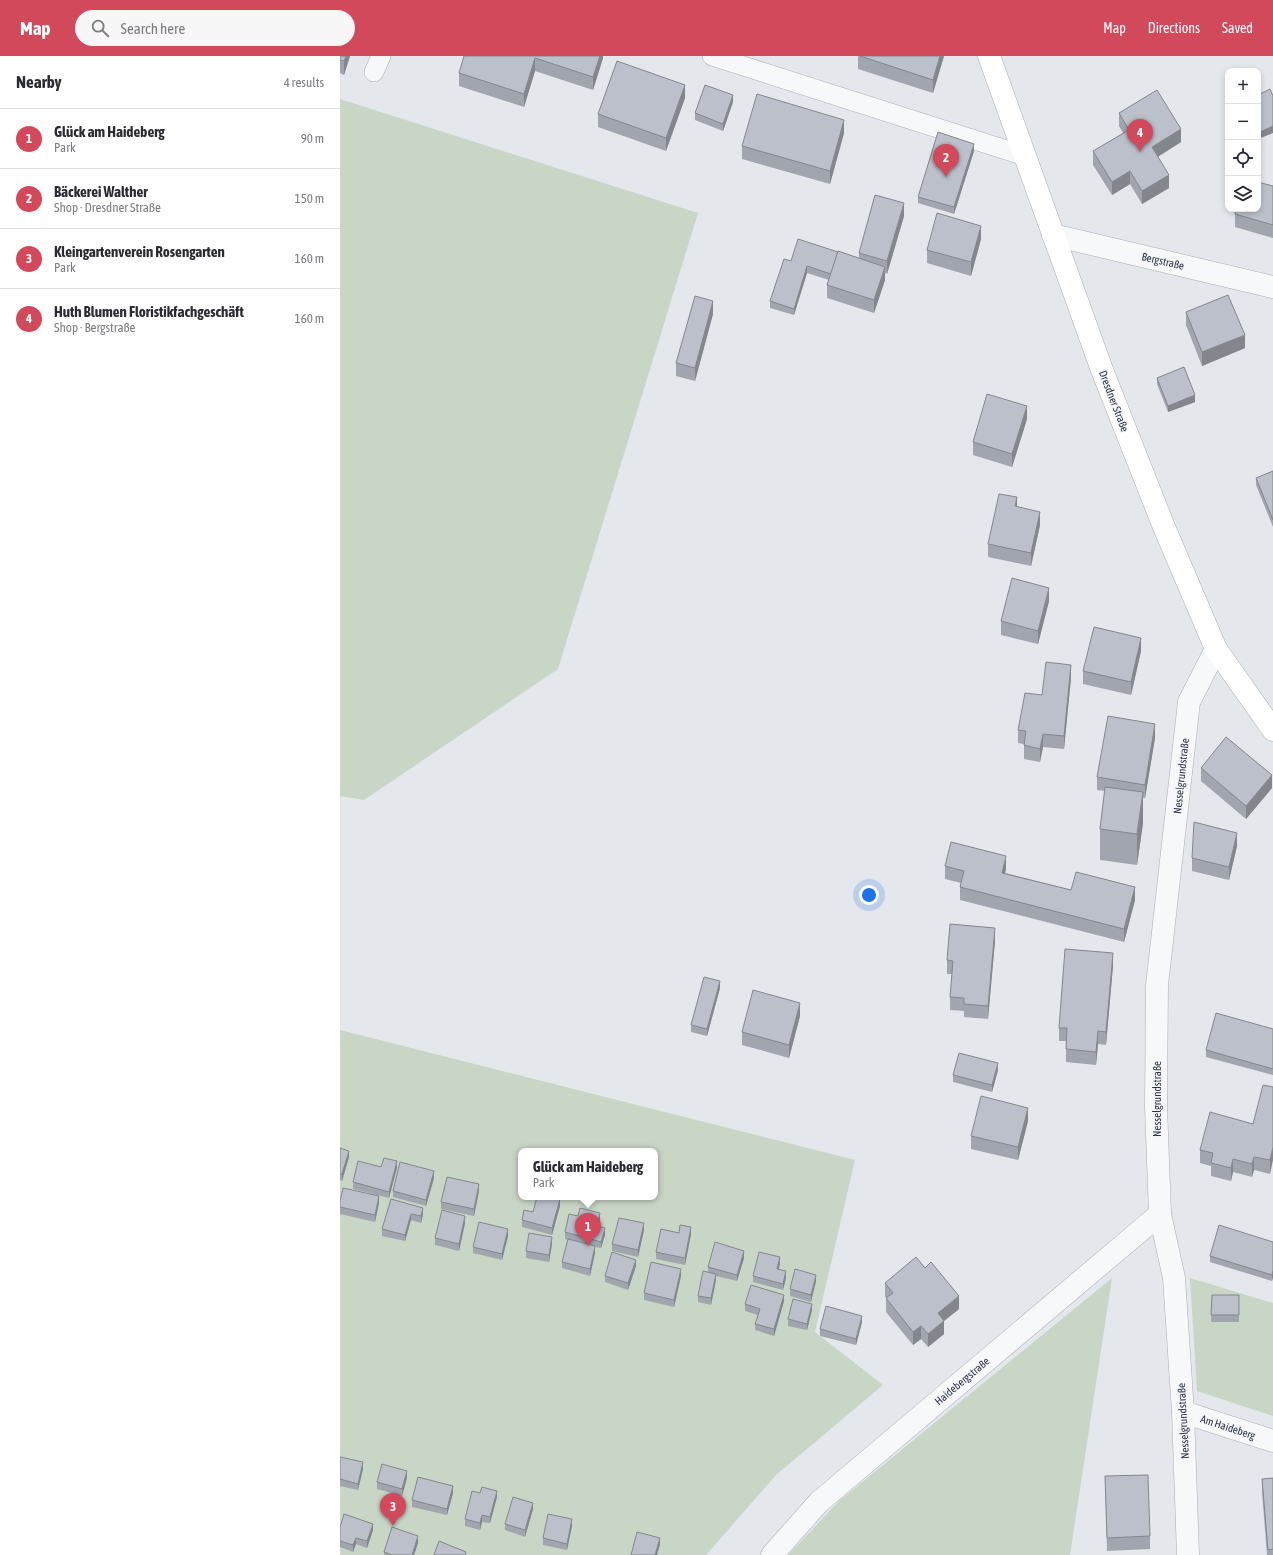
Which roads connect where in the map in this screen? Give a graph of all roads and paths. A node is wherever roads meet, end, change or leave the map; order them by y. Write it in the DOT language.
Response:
graph roads {
  1 [pos="712,56"];
  2 [pos="989,56"];
  3 [pos="1025,156"];
  4 [pos="1053,235"];
  5 [pos="1273,287"];
  6 [pos="1216,649"];
  7 [pos="1273,730"];
  8 [pos="1160,1214"];
  9 [pos="1183,1412"];
  10 [pos="1273,1441"];
  11 [pos="772,1555"];
  12 [pos="1188,1555"];
  1 -- 3 [label="lane"];
  2 -- 3 [label="main road, Dresdner Straße"];
  3 -- 4 [label="main road, Dresdner Straße"];
  4 -- 5 [label="street, Bergstraße"];
  4 -- 6 [label="main road, Dresdner Straße"];
  6 -- 7 [label="main road, Dresdner Straße"];
  6 -- 8 [label="street, Nesselgrundstraße"];
  8 -- 9 [label="street, Nesselgrundstraße"];
  8 -- 11 [label="street, Haidebergstraße"];
  9 -- 10 [label="street, Am Haideberg"];
  9 -- 12 [label="street, Nesselgrundstraße"];
}
